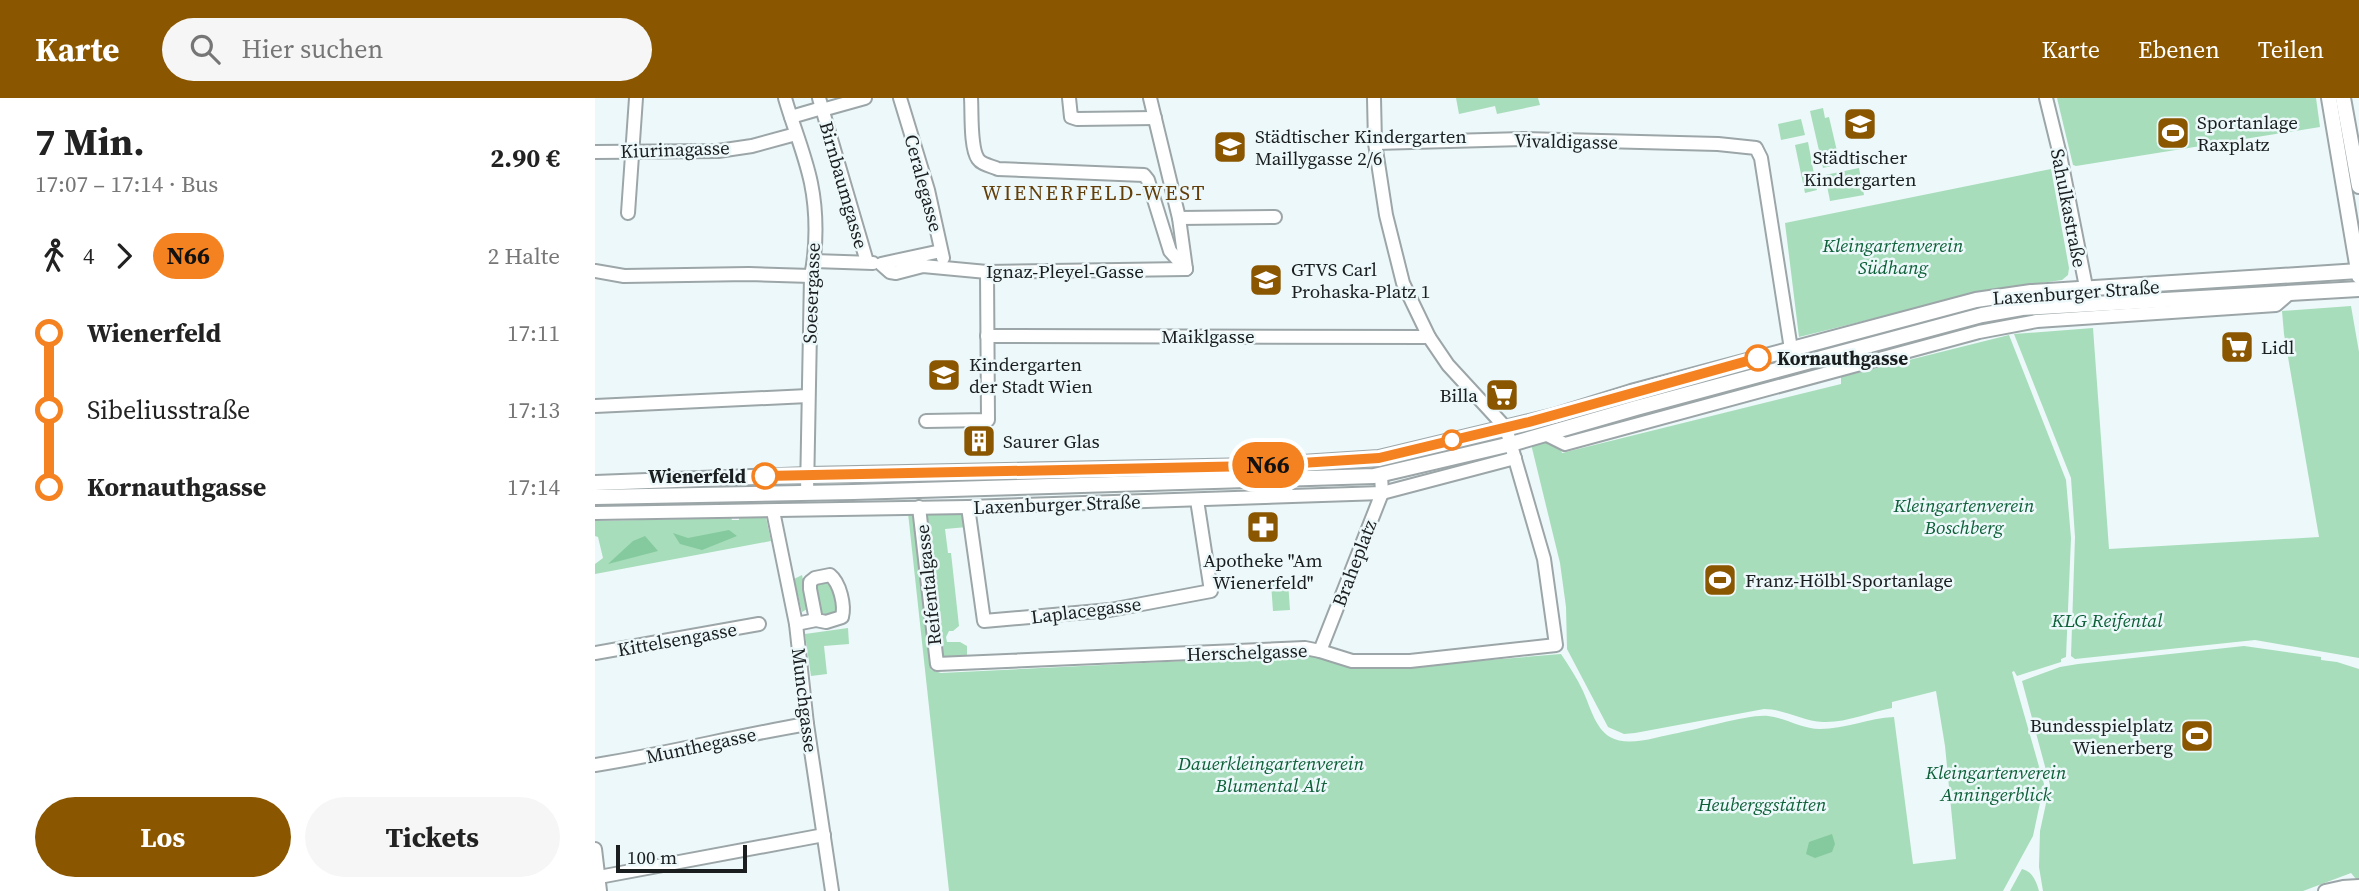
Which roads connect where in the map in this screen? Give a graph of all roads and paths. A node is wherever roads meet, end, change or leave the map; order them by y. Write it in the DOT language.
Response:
graph roads {
  1 [pos="636,98"];
  2 [pos="785,98"];
  3 [pos="866,98"];
  4 [pos="899,98"];
  5 [pos="971,98"];
  6 [pos="1069,98"];
  7 [pos="1150,98"];
  8 [pos="1374,98"];
  9 [pos="2046,98"];
  10 [pos="2329,98"];
  11 [pos="2343,98"];
  12 [pos="822,103"];
  13 [pos="791,117"];
  14 [pos="1156,118"];
  15 [pos="796,134"];
  16 [pos="1375,143"];
  17 [pos="2355,148"];
  18 [pos="595,152"];
  19 [pos="632,152"];
  20 [pos="2359,186"];
  21 [pos="628,213"];
  22 [pos="1275,217"];
  23 [pos="1179,218"];
  24 [pos="941,251"];
  25 [pos="814,261"];
  26 [pos="867,262"];
  27 [pos="881,264"];
  28 [pos="944,269"];
  29 [pos="1187,269"];
  30 [pos="595,271"];
  31 [pos="987,272"];
  32 [pos="2359,273"];
  33 [pos="811,276"];
  34 [pos="2359,289"];
  35 [pos="2085,290"];
  36 [pos="2291,292"];
  37 [pos="2093,311"];
  38 [pos="987,336"];
  39 [pos="1429,337"];
  40 [pos="1791,349"];
  41 [pos="808,396"];
  42 [pos="595,406"];
  43 [pos="926,421"];
  44 [pos="1506,428"];
  45 [pos="1511,444"];
  46 [pos="1515,458"];
  47 [pos="807,475"];
  48 [pos="1381,475"];
  49 [pos="595,483"];
  50 [pos="807,493"];
  51 [pos="1382,493"];
  52 [pos="595,497"];
  53 [pos="1198,499"];
  54 [pos="968,506"];
  55 [pos="919,507"];
  56 [pos="773,511"];
  57 [pos="595,513"];
  58 [pos="816,620"];
  59 [pos="759,624"];
  60 [pos="796,624"];
  61 [pos="1320,651"];
  62 [pos="595,653"];
  63 [pos="937,664"];
  64 [pos="807,724"];
  65 [pos="595,765"];
  66 [pos="824,835"];
  67 [pos="595,849"];
  68 [pos="599,877"];
  69 [pos="2359,886"];
  70 [pos="600,891"];
  71 [pos="832,891"];
  72 [pos="2326,891"];
  1 -- 19 [label="street"];
  2 -- 13 [label="street, Soesergasse"];
  3 -- 12 [label="street"];
  4 -- 24 [label="street, Ceralegasse"];
  5 -- 29 [label="street"];
  6 -- 14 [label="street"];
  7 -- 14 [label="street"];
  8 -- 16 [label="street"];
  9 -- 35 [label="street, Sahulkastraße"];
  10 -- 32 [label="main road"];
  11 -- 17 [label="main road"];
  12 -- 13 [label="street, Birnbaumgasse"];
  12 -- 26 [label="street, Birnbaumgasse"];
  13 -- 15 [label="street, Soesergasse"];
  14 -- 23 [label="street"];
  15 -- 19 [label="street, Kiurinagasse"];
  15 -- 25 [label="street, Soesergasse"];
  16 -- 39 [label="street"];
  16 -- 40 [label="street, Vivaldigasse"];
  17 -- 20 [label="main road"];
  18 -- 19 [label="street, Kiurinagasse"];
  19 -- 21 [label="street"];
  22 -- 23 [label="street"];
  23 -- 29 [label="street"];
  24 -- 27 [label="street"];
  24 -- 28 [label="street, Ceralegasse"];
  25 -- 26 [label="street"];
  25 -- 33 [label="street, Soesergasse"];
  26 -- 27 [label="street"];
  27 -- 28 [label="street, Ignaz-Pleyel-Gasse"];
  28 -- 31 [label="street, Ignaz-Pleyel-Gasse"];
  29 -- 31 [label="street, Ignaz-Pleyel-Gasse"];
  30 -- 33 [label="street"];
  31 -- 38 [label="street"];
  32 -- 35 [label="main road, Laxenburger Straße"];
  33 -- 41 [label="street, Soesergasse"];
  34 -- 36 [label="main road, Laxenburger Straße"];
  35 -- 37 [label="street, Sahulkastraße"];
  35 -- 40 [label="main road, Laxenburger Straße"];
  36 -- 37 [label="main road, Laxenburger Straße"];
  36 -- 37 [label="street, Laxenburger Straße"];
  37 -- 45 [label="main road, Laxenburger Straße"];
  38 -- 39 [label="street, Maiklgasse"];
  38 -- 43 [label="street"];
  39 -- 44 [label="street"];
  40 -- 44 [label="main road, Laxenburger Straße"];
  41 -- 42 [label="street"];
  41 -- 47 [label="street, Soesergasse"];
  44 -- 45 [label="street"];
  44 -- 47 [label="main road, Laxenburger Straße"];
  45 -- 46 [label="street"];
  45 -- 48 [label="main road, Laxenburger Straße"];
  46 -- 51 [label="street, Laxenburger Straße"];
  46 -- 61 [label="street, Herschelgasse"];
  47 -- 49 [label="main road, Laxenburger Straße"];
  47 -- 50 [label="street, Soesergasse"];
  48 -- 50 [label="main road, Laxenburger Straße"];
  48 -- 51 [label="street, Braheplatz"];
  50 -- 52 [label="main road, Laxenburger Straße"];
  51 -- 53 [label="street, Laxenburger Straße"];
  51 -- 61 [label="street, Braheplatz"];
  53 -- 54 [label="street, Laxenburger Straße"];
  53 -- 54 [label="street, Laplacegasse"];
  54 -- 55 [label="street, Laxenburger Straße"];
  55 -- 56 [label="street, Laxenburger Straße"];
  55 -- 63 [label="street, Reifentalgasse"];
  56 -- 57 [label="street, Laxenburger Straße"];
  56 -- 60 [label="street, Munchgasse"];
  58 -- 60 [label="street"];
  59 -- 62 [label="street, Kittelsengasse"];
  60 -- 64 [label="street, Munchgasse"];
  61 -- 63 [label="street, Herschelgasse"];
  64 -- 65 [label="street, Munthegasse"];
  64 -- 66 [label="street, Munchgasse"];
  66 -- 68 [label="street"];
  66 -- 71 [label="street, Munchgasse"];
  67 -- 68 [label="street"];
  68 -- 70 [label="street"];
  69 -- 72 [label="street"];
}
